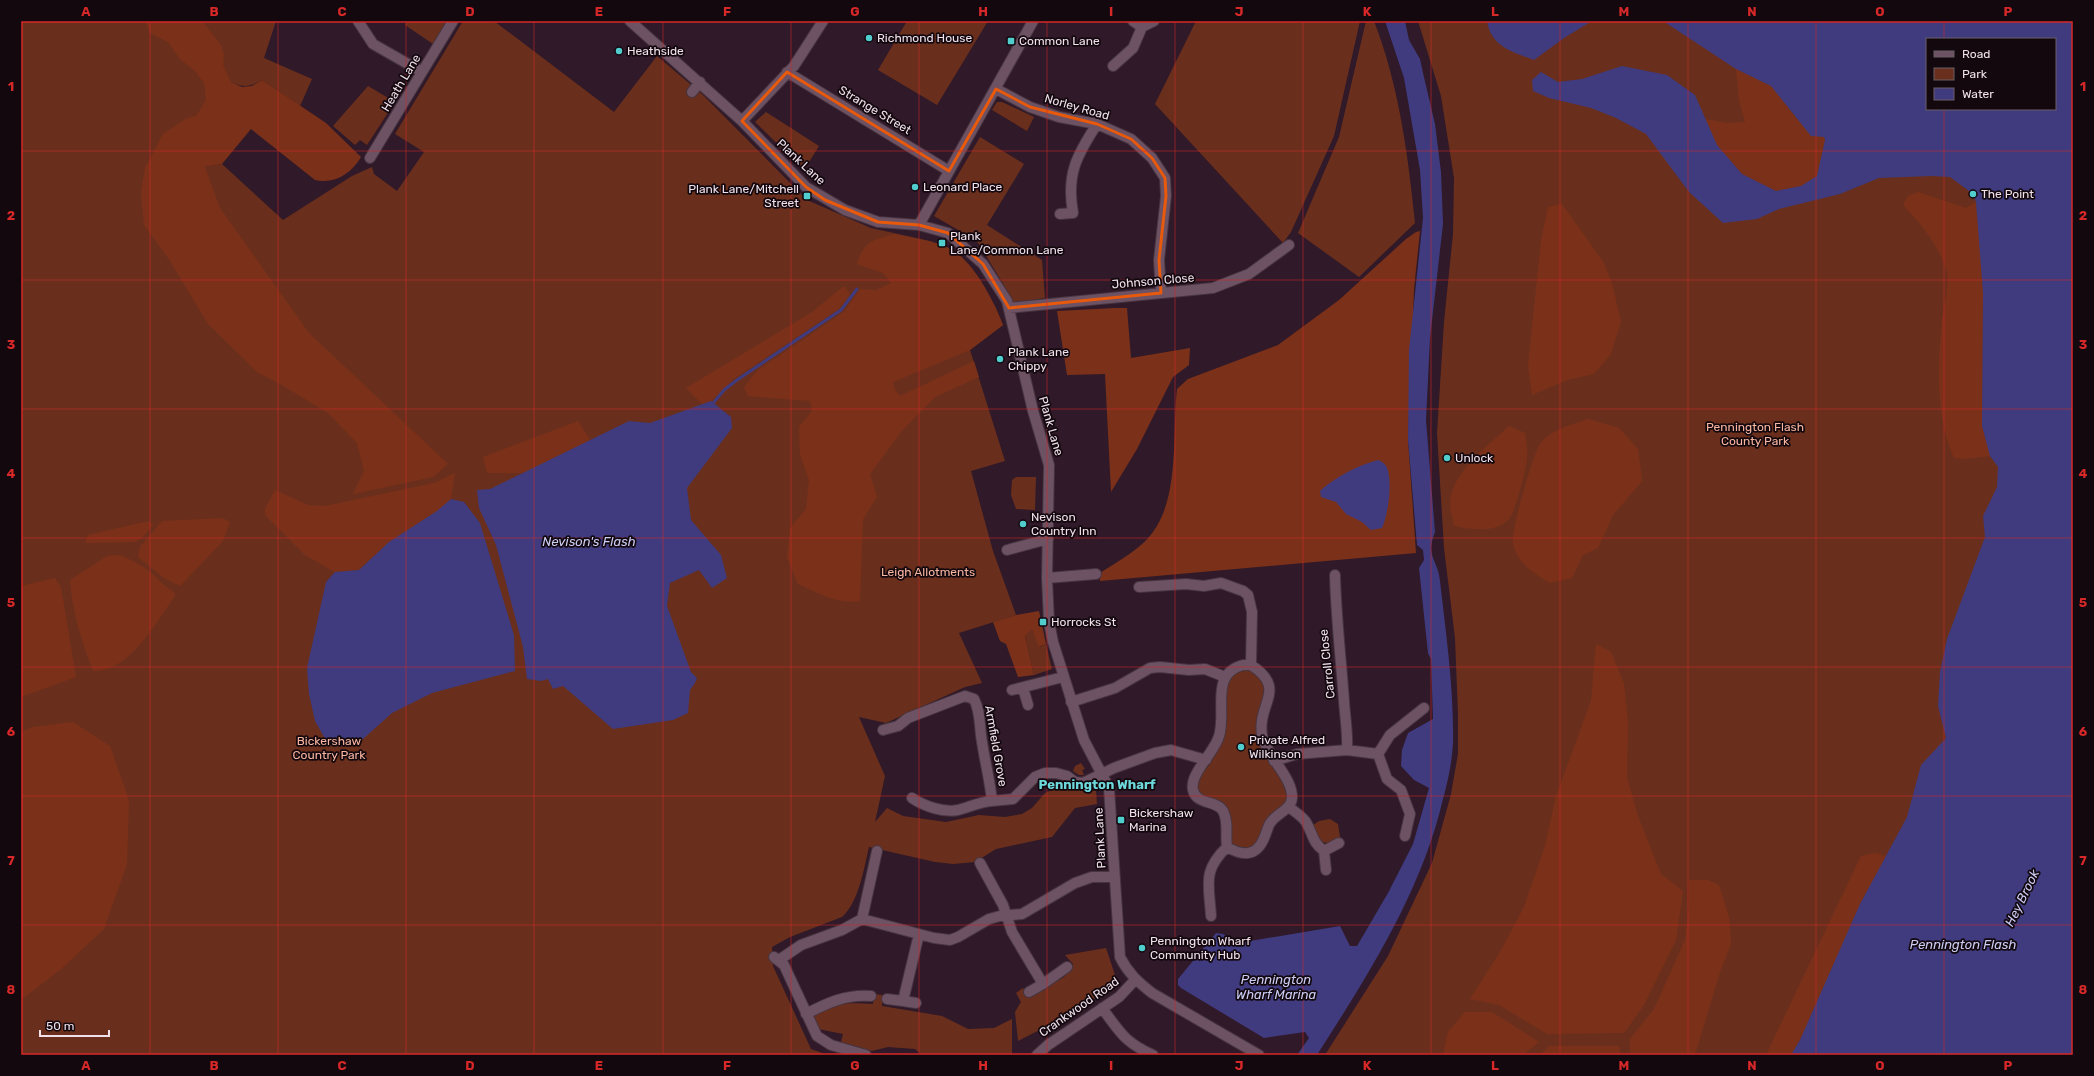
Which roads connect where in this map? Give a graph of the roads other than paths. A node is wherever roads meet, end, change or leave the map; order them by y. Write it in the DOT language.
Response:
graph roads {
  1 [pos="358,21"];
  2 [pos="454,21"];
  3 [pos="630,21"];
  4 [pos="823,21"];
  5 [pos="1033,21"];
  6 [pos="1133,21"];
  7 [pos="1154,21"];
  8 [pos="1142,27"];
  9 [pos="1113,66"];
  10 [pos="422,72"];
  11 [pos="787,72"];
  12 [pos="700,82"];
  13 [pos="996,89"];
  14 [pos="692,92"];
  15 [pos="742,122"];
  16 [pos="1097,124"];
  17 [pos="370,158"];
  18 [pos="949,171"];
  19 [pos="1060,214"];
  20 [pos="919,225"];
  21 [pos="1289,245"];
  22 [pos="1161,293"];
  23 [pos="1008,308"];
  24 [pos="1048,540"];
  25 [pos="1007,550"];
  26 [pos="1096,574"];
  27 [pos="1335,575"];
  28 [pos="1047,578"];
  29 [pos="1138,587"];
  30 [pos="1251,665"];
  31 [pos="1063,677"];
  32 [pos="1225,677"];
  33 [pos="1023,688"];
  34 [pos="1012,690"];
  35 [pos="1071,702"];
  36 [pos="1028,705"];
  37 [pos="1424,708"];
  38 [pos="883,730"];
  39 [pos="1347,750"];
  40 [pos="1378,754"];
  41 [pos="1206,760"];
  42 [pos="1274,761"];
  43 [pos="1103,775"];
  44 [pos="912,798"];
  45 [pos="992,801"];
  46 [pos="1289,807"];
  47 [pos="1405,836"];
  48 [pos="1339,843"];
  49 [pos="1227,847"];
  50 [pos="877,851"];
  51 [pos="1324,852"];
  52 [pos="980,864"];
  53 [pos="1326,870"];
  54 [pos="1115,877"];
  55 [pos="1008,916"];
  56 [pos="1212,916"];
  57 [pos="862,919"];
  58 [pos="919,934"];
  59 [pos="1067,967"];
  60 [pos="1135,980"];
  61 [pos="1043,984"];
  62 [pos="1029,992"];
  63 [pos="871,996"];
  64 [pos="887,999"];
  65 [pos="903,1001"];
  66 [pos="916,1003"];
  67 [pos="1102,1008"];
  68 [pos="806,1014"];
  69 [pos="1133,1051"];
  70 [pos="866,1055"];
  71 [pos="1037,1055"];
  72 [pos="1153,1055"];
  73 [pos="1259,1055"];
  1 -- 10 [label="street"];
  2 -- 10 [label="street, Heath Lane"];
  3 -- 12 [label="street, Plank Lane"];
  4 -- 11 [label="street"];
  5 -- 13 [label="street"];
  6 -- 8 [label="street"];
  7 -- 8 [label="street"];
  8 -- 9 [label="street"];
  10 -- 17 [label="street, Heath Lane"];
  11 -- 15 [label="street"];
  11 -- 18 [label="street, Strange Street"];
  12 -- 14 [label="street"];
  12 -- 15 [label="street, Plank Lane"];
  13 -- 16 [label="street, Norley Road"];
  13 -- 18 [label="street"];
  15 -- 20 [label="street, Plank Lane"];
  16 -- 19 [label="street"];
  16 -- 22 [label="street, Norley Road"];
  18 -- 20 [label="street"];
  20 -- 23 [label="street, Plank Lane"];
  21 -- 22 [label="street, Johnson Close"];
  22 -- 23 [label="street, Johnson Close"];
  23 -- 24 [label="street, Plank Lane"];
  24 -- 25 [label="street"];
  24 -- 28 [label="street, Plank Lane"];
  26 -- 28 [label="street"];
  27 -- 39 [label="street, Carroll Close"];
  28 -- 31 [label="street, Plank Lane"];
  29 -- 30 [label="street"];
  30 -- 32 [label="street"];
  30 -- 42 [label="street"];
  31 -- 33 [label="street"];
  31 -- 35 [label="street, Plank Lane"];
  32 -- 35 [label="street"];
  32 -- 41 [label="street"];
  33 -- 34 [label="street"];
  33 -- 36 [label="street"];
  35 -- 43 [label="street, Plank Lane"];
  37 -- 40 [label="street"];
  38 -- 45 [label="street, Armfield Grove"];
  39 -- 40 [label="street"];
  39 -- 42 [label="street"];
  40 -- 47 [label="street"];
  41 -- 43 [label="street, Armfield Grove"];
  41 -- 49 [label="street"];
  42 -- 46 [label="street"];
  43 -- 45 [label="street, Armfield Grove"];
  43 -- 54 [label="street, Plank Lane"];
  44 -- 45 [label="street, Armfield Grove"];
  46 -- 49 [label="street"];
  46 -- 51 [label="street"];
  48 -- 51 [label="street"];
  49 -- 56 [label="street"];
  50 -- 57 [label="street"];
  51 -- 53 [label="street"];
  52 -- 55 [label="street"];
  54 -- 55 [label="street"];
  54 -- 60 [label="street, Plank Lane"];
  55 -- 58 [label="street"];
  55 -- 61 [label="street"];
  57 -- 58 [label="street"];
  57 -- 68 [label="street"];
  58 -- 65 [label="street"];
  59 -- 61 [label="street"];
  60 -- 67 [label="street, Crankwood Road"];
  60 -- 73 [label="street, Plank Lane"];
  61 -- 62 [label="street"];
  63 -- 68 [label="street"];
  64 -- 65 [label="street"];
  65 -- 66 [label="street"];
  67 -- 69 [label="street"];
  67 -- 71 [label="street, Crankwood Road"];
  68 -- 70 [label="street"];
  69 -- 72 [label="street"];
}
